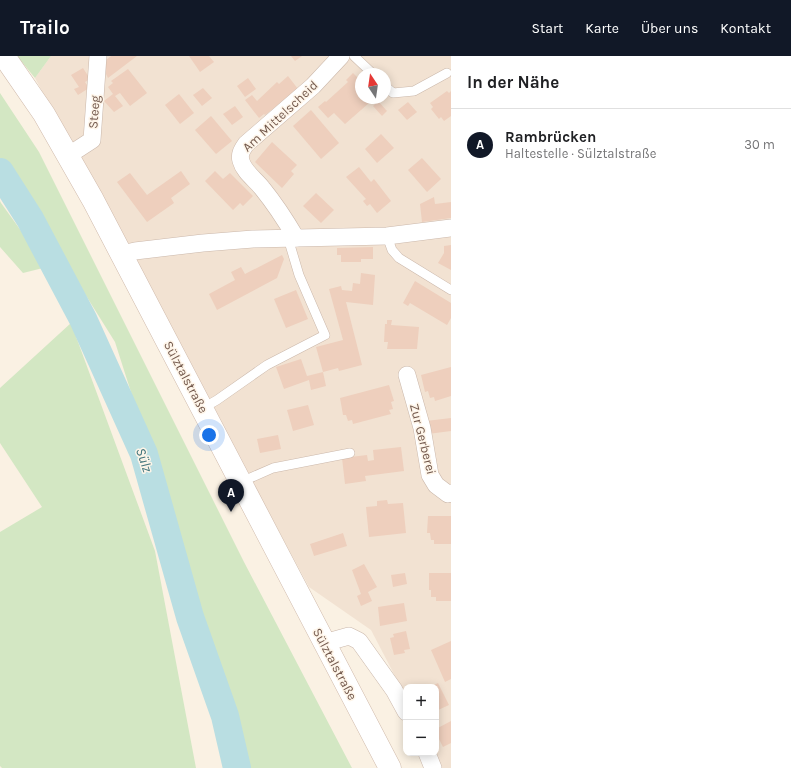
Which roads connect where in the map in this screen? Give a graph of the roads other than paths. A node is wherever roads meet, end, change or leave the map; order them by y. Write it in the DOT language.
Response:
graph roads {
  1 [pos="4,56"];
  2 [pos="98,56"];
  3 [pos="341,56"];
  4 [pos="354,56"];
  5 [pos="367,68"];
  6 [pos="447,73"];
  7 [pos="391,91"];
  8 [pos="69,155"];
  9 [pos="451,228"];
  10 [pos="386,236"];
  11 [pos="292,238"];
  12 [pos="122,254"];
  13 [pos="451,290"];
  14 [pos="407,375"];
  15 [pos="203,408"];
  16 [pos="350,453"];
  17 [pos="241,482"];
  18 [pos="451,493"];
  19 [pos="324,643"];
  20 [pos="403,706"];
  21 [pos="428,756"];
  22 [pos="390,768"];
  23 [pos="434,768"];
  1 -- 8 [label="main road, Sülztalstraße"];
  2 -- 8 [label="street, Steeg"];
  3 -- 11 [label="street, Am Mittelscheid"];
  4 -- 5 [label="lane"];
  6 -- 7 [label="lane"];
  8 -- 12 [label="main road, Sülztalstraße"];
  9 -- 10 [label="street"];
  10 -- 11 [label="street"];
  10 -- 13 [label="lane"];
  11 -- 12 [label="street"];
  11 -- 15 [label="lane"];
  12 -- 15 [label="main road, Sülztalstraße"];
  14 -- 18 [label="street, Zur Gerberei"];
  15 -- 17 [label="main road, Sülztalstraße"];
  16 -- 17 [label="lane"];
  17 -- 19 [label="main road, Sülztalstraße"];
  19 -- 20 [label="street"];
  19 -- 22 [label="main road, Sülztalstraße"];
  21 -- 23 [label="street"];
}
